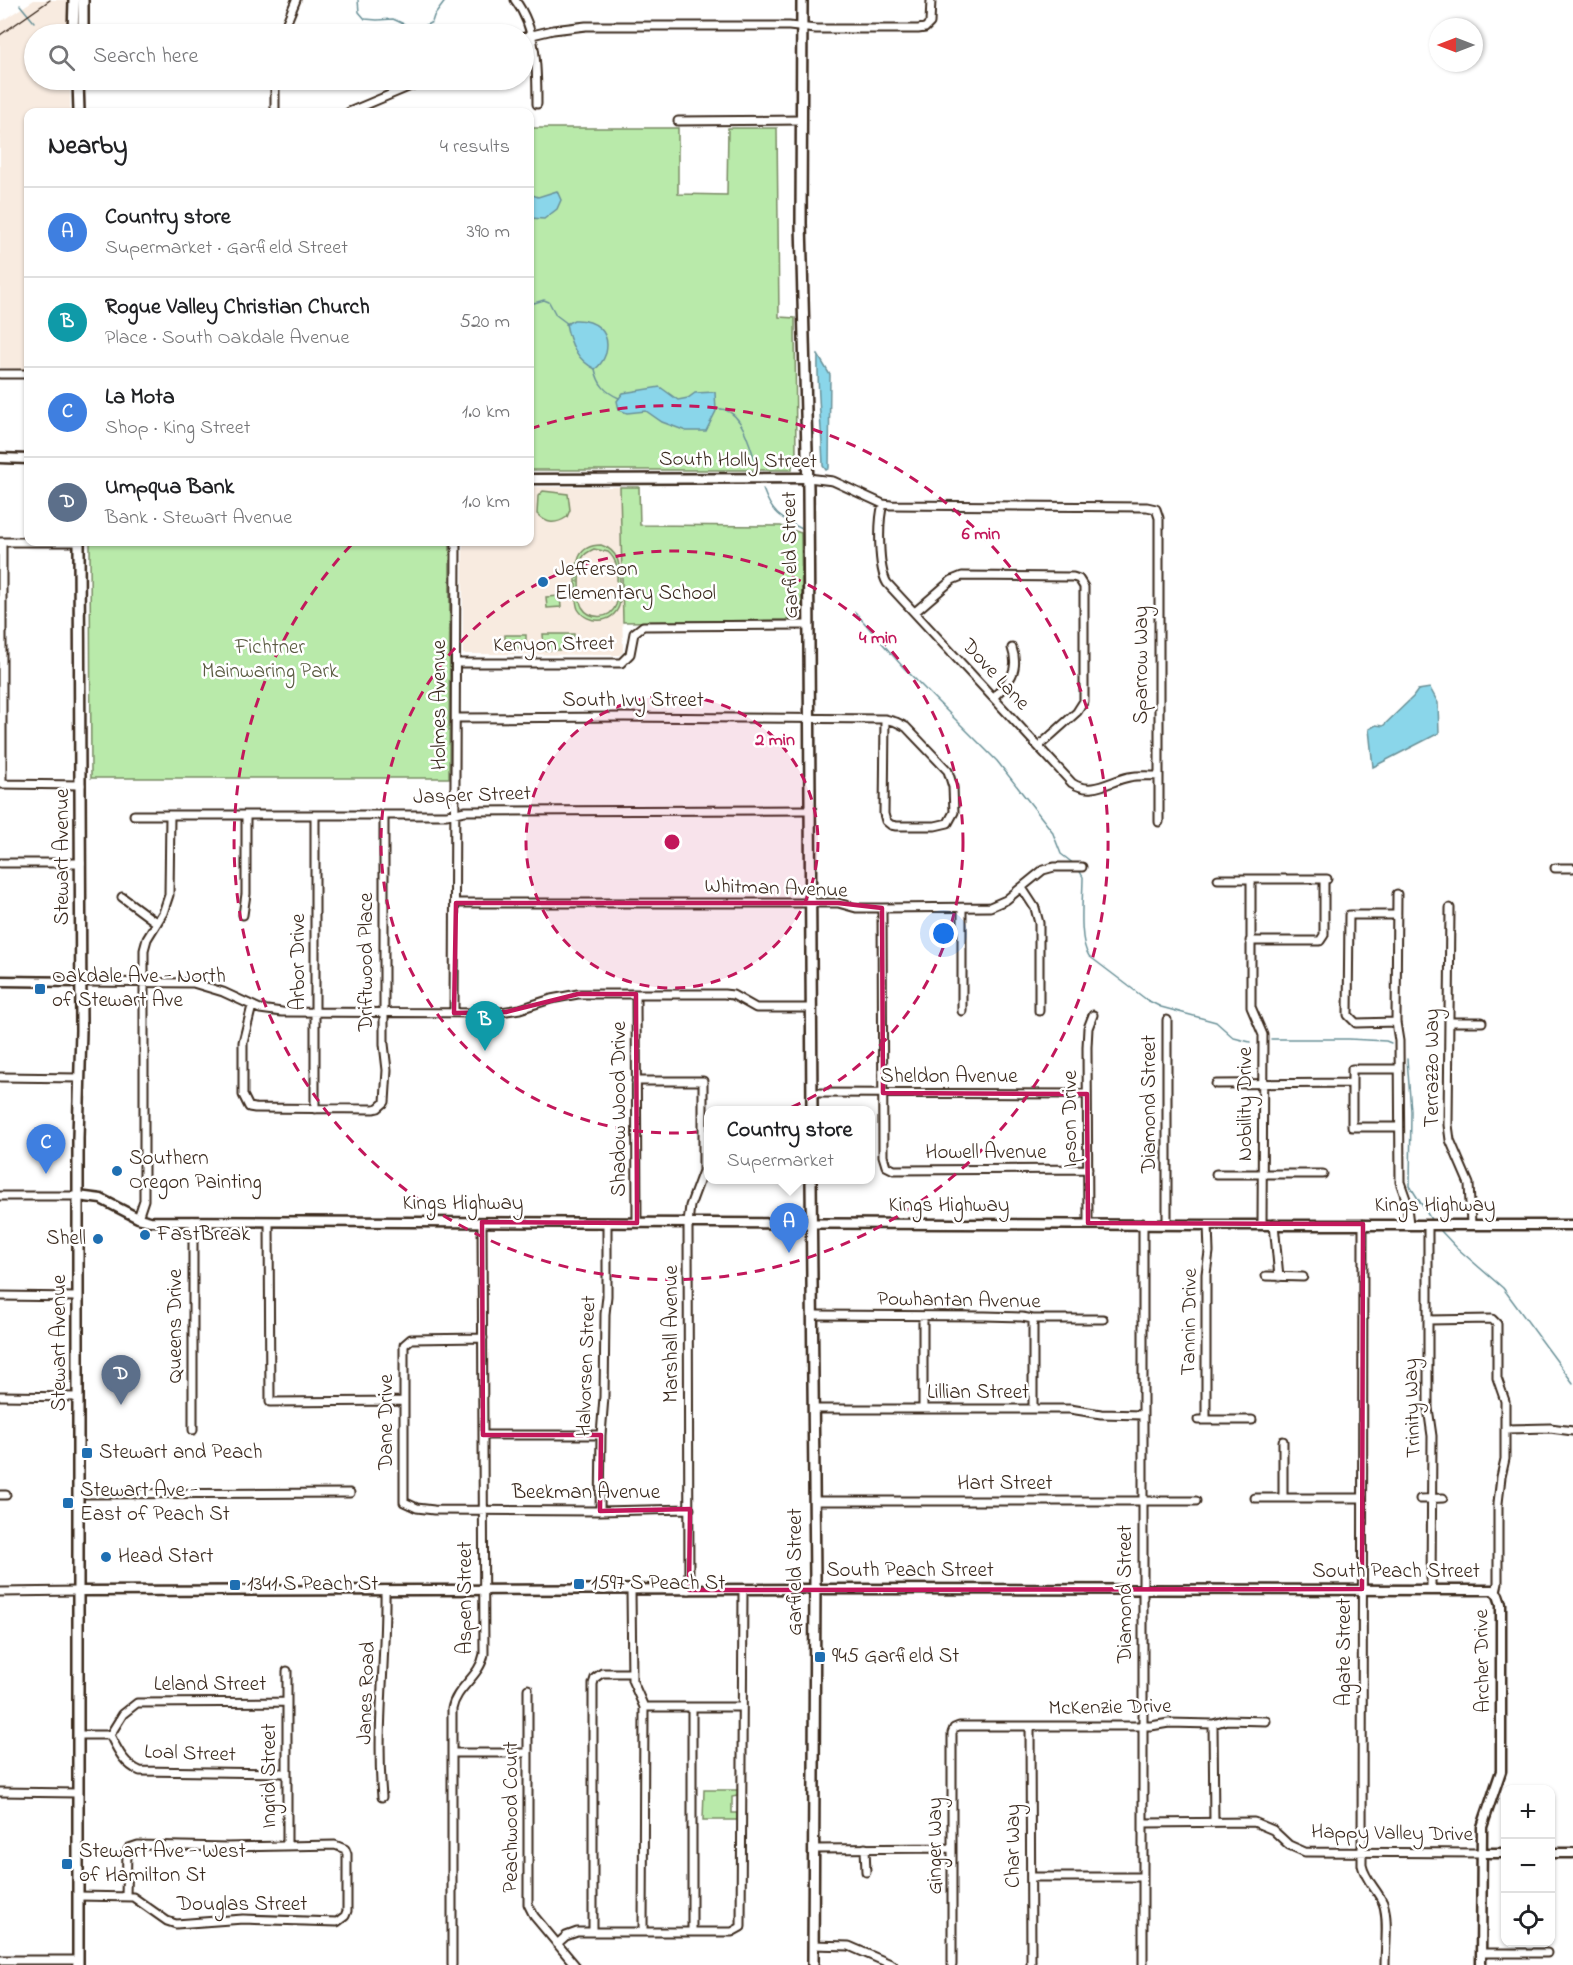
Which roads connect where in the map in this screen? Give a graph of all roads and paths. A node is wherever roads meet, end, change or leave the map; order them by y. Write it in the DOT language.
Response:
graph roads {
  1 [pos="74,0"];
  2 [pos="83,0"];
  3 [pos="296,0"];
  4 [pos="515,0"];
  5 [pos="802,0"];
  6 [pos="931,0"];
  7 [pos="74,24"];
  8 [pos="83,24"];
  9 [pos="286,24"];
  10 [pos="525,24"];
  11 [pos="802,27"];
  12 [pos="534,34"];
  13 [pos="534,57"];
  14 [pos="75,90"];
  15 [pos="77,90"];
  16 [pos="83,90"];
  17 [pos="275,90"];
  18 [pos="401,90"];
  19 [pos="537,104"];
  20 [pos="74,108"];
  21 [pos="79,108"];
  22 [pos="84,108"];
  23 [pos="275,108"];
  24 [pos="358,108"];
  25 [pos="802,120"];
  26 [pos="678,121"];
  27 [pos="0,374"];
  28 [pos="24,374"];
  29 [pos="0,459"];
  30 [pos="24,459"];
  31 [pos="808,478"];
  32 [pos="534,479"];
  33 [pos="883,504"];
  34 [pos="1156,509"];
  35 [pos="1,542"];
  36 [pos="24,542"];
  37 [pos="79,546"];
  38 [pos="456,546"];
  39 [pos="915,612"];
  40 [pos="1,623"];
  41 [pos="809,625"];
  42 [pos="1012,648"];
  43 [pos="456,663"];
  44 [pos="994,697"];
  45 [pos="1,701"];
  46 [pos="456,718"];
  47 [pos="810,718"];
  48 [pos="885,719"];
  49 [pos="1039,746"];
  50 [pos="1159,776"];
  51 [pos="1,784"];
  52 [pos="81,785"];
  53 [pos="810,810"];
  54 [pos="456,813"];
  55 [pos="134,815"];
  56 [pos="170,816"];
  57 [pos="246,816"];
  58 [pos="315,816"];
  59 [pos="384,816"];
  60 [pos="1159,822"];
  61 [pos="0,863"];
  62 [pos="81,863"];
  63 [pos="1082,867"];
  64 [pos="1556,868"];
  65 [pos="1573,868"];
  66 [pos="1218,879"];
  67 [pos="1251,879"];
  68 [pos="1022,888"];
  69 [pos="1397,894"];
  70 [pos="122,897"];
  71 [pos="456,903"];
  72 [pos="810,903"];
  73 [pos="882,908"];
  74 [pos="962,908"];
  75 [pos="1450,908"];
  76 [pos="243,915"];
  77 [pos="1397,915"];
  78 [pos="157,923"];
  79 [pos="1250,941"];
  80 [pos="0,981"];
  81 [pos="81,982"];
  82 [pos="144,982"];
  83 [pos="636,994"];
  84 [pos="252,1006"];
  85 [pos="810,1008"];
  86 [pos="962,1011"];
  87 [pos="1039,1011"];
  88 [pos="315,1012"];
  89 [pos="384,1012"];
  90 [pos="454,1013"];
  91 [pos="1093,1015"];
  92 [pos="1167,1020"];
  93 [pos="1396,1022"];
  94 [pos="1449,1022"];
  95 [pos="1482,1022"];
  96 [pos="1399,1069"];
  97 [pos="0,1077"];
  98 [pos="79,1078"];
  99 [pos="636,1081"];
  100 [pos="1352,1083"];
  101 [pos="1216,1084"];
  102 [pos="1262,1084"];
  103 [pos="812,1093"];
  104 [pos="883,1093"];
  105 [pos="1087,1094"];
  106 [pos="812,1106"];
  107 [pos="315,1109"];
  108 [pos="1400,1126"];
  109 [pos="1088,1169"];
  110 [pos="1216,1174"];
  111 [pos="1262,1174"];
  112 [pos="1323,1174"];
  113 [pos="811,1184"];
  114 [pos="0,1196"];
  115 [pos="78,1196"];
  116 [pos="138,1218"];
  117 [pos="193,1221"];
  118 [pos="269,1222"];
  119 [pos="483,1222"];
  120 [pos="607,1222"];
  121 [pos="636,1222"];
  122 [pos="688,1222"];
  123 [pos="811,1223"];
  124 [pos="1088,1223"];
  125 [pos="1143,1223"];
  126 [pos="1167,1224"];
  127 [pos="1262,1224"];
  128 [pos="1274,1224"];
  129 [pos="1363,1224"];
  130 [pos="1409,1224"];
  131 [pos="1471,1224"];
  132 [pos="1573,1224"];
  133 [pos="1208,1225"];
  134 [pos="1428,1225"];
  135 [pos="1266,1276"];
  136 [pos="1279,1277"];
  137 [pos="1303,1277"];
  138 [pos="0,1296"];
  139 [pos="78,1297"];
  140 [pos="814,1315"];
  141 [pos="923,1316"];
  142 [pos="1033,1319"];
  143 [pos="1103,1319"];
  144 [pos="1428,1320"];
  145 [pos="483,1338"];
  146 [pos="0,1396"];
  147 [pos="78,1397"];
  148 [pos="404,1401"];
  149 [pos="814,1409"];
  150 [pos="923,1409"];
  151 [pos="1033,1409"];
  152 [pos="1142,1414"];
  153 [pos="1252,1420"];
  154 [pos="1505,1429"];
  155 [pos="192,1430"];
  156 [pos="1573,1431"];
  157 [pos="483,1435"];
  158 [pos="601,1435"];
  159 [pos="1283,1441"];
  160 [pos="350,1493"];
  161 [pos="78,1494"];
  162 [pos="1255,1498"];
  163 [pos="1283,1498"];
  164 [pos="1362,1498"];
  165 [pos="1431,1498"];
  166 [pos="1443,1498"];
  167 [pos="1420,1499"];
  168 [pos="814,1501"];
  169 [pos="1142,1501"];
  170 [pos="1196,1501"];
  171 [pos="404,1502"];
  172 [pos="690,1509"];
  173 [pos="482,1510"];
  174 [pos="600,1511"];
  175 [pos="743,1589"];
  176 [pos="815,1589"];
  177 [pos="1143,1589"];
  178 [pos="1362,1589"];
  179 [pos="385,1590"];
  180 [pos="483,1590"];
  181 [pos="631,1590"];
  182 [pos="689,1590"];
  183 [pos="1431,1590"];
  184 [pos="78,1591"];
  185 [pos="0,1592"];
  186 [pos="1496,1592"];
  187 [pos="287,1671"];
  188 [pos="631,1673"];
  189 [pos="528,1689"];
  190 [pos="286,1702"];
  191 [pos="644,1707"];
  192 [pos="692,1707"];
  193 [pos="742,1707"];
  194 [pos="1266,1721"];
  195 [pos="1213,1724"];
  196 [pos="1030,1726"];
  197 [pos="1143,1726"];
  198 [pos="954,1728"];
  199 [pos="78,1735"];
  200 [pos="110,1735"];
  201 [pos="452,1753"];
  202 [pos="527,1753"];
  203 [pos="286,1773"];
  204 [pos="0,1792"];
  205 [pos="78,1793"];
  206 [pos="382,1797"];
  207 [pos="1214,1822"];
  208 [pos="1143,1823"];
  209 [pos="286,1845"];
  210 [pos="865,1848"];
  211 [pos="952,1848"];
  212 [pos="813,1849"];
  213 [pos="1362,1853"];
  214 [pos="1481,1853"];
  215 [pos="1501,1853"];
  216 [pos="1555,1853"];
  217 [pos="1573,1853"];
  218 [pos="866,1872"];
  219 [pos="1031,1877"];
  220 [pos="1143,1877"];
  221 [pos="78,1896"];
  222 [pos="126,1896"];
  223 [pos="593,1932"];
  224 [pos="643,1932"];
  225 [pos="692,1932"];
  226 [pos="557,1944"];
  227 [pos="813,1945"];
  228 [pos="1481,1953"];
  229 [pos="1547,1953"];
  230 [pos="0,1960"];
  231 [pos="78,1962"];
  232 [pos="452,1965"];
  233 [pos="574,1965"];
  234 [pos="813,1965"];
  235 [pos="892,1965"];
  236 [pos="952,1965"];
  237 [pos="1031,1965"];
  238 [pos="1143,1965"];
  239 [pos="1385,1965"];
  240 [pos="1481,1965"];
  1 -- 7 [label="main road"];
  2 -- 8 [label="main road"];
  3 -- 9 [label="street"];
  4 -- 10 [label="street"];
  5 -- 11 [label="main road, Garfield Street"];
  6 -- 11 [label="street"];
  11 -- 12 [label="street"];
  11 -- 25 [label="main road, Garfield Street"];
  13 -- 19 [label="street"];
  14 -- 20 [label="main road"];
  15 -- 21 [label="main road"];
  16 -- 22 [label="main road"];
  17 -- 23 [label="street"];
  18 -- 24 [label="street"];
  25 -- 26 [label="street"];
  25 -- 31 [label="main road, Garfield Street"];
  27 -- 28 [label="street"];
  29 -- 30 [label="street"];
  31 -- 32 [label="street, South Holly Street"];
  31 -- 33 [label="street, South Holly Street"];
  31 -- 41 [label="main road, Garfield Street"];
  33 -- 34 [label="street, South Holly Street"];
  33 -- 39 [label="street, Dove Lane"];
  34 -- 50 [label="street, Sparrow Way"];
  35 -- 36 [label="street"];
  35 -- 40 [label="street"];
  37 -- 52 [label="main road, Stewart Avenue"];
  38 -- 43 [label="street, Holmes Avenue"];
  39 -- 44 [label="street, Dove Lane"];
  39 -- 49 [label="street"];
  40 -- 45 [label="street"];
  41 -- 43 [label="street, Kenyon Street"];
  41 -- 47 [label="main road, Garfield Street"];
  42 -- 44 [label="street"];
  43 -- 46 [label="street, Holmes Avenue"];
  44 -- 49 [label="street, Dove Lane"];
  45 -- 51 [label="street"];
  46 -- 47 [label="street, South Ivy Street"];
  46 -- 54 [label="street, Holmes Avenue"];
  47 -- 48 [label="street, South Ivy Street"];
  47 -- 53 [label="main road, Garfield Street"];
  48 -- 48 [label="street"];
  49 -- 50 [label="street, Dove Lane"];
  50 -- 60 [label="street, Sparrow Way"];
  51 -- 52 [label="street"];
  52 -- 62 [label="main road, Stewart Avenue"];
  53 -- 54 [label="street, Jasper Street"];
  53 -- 72 [label="main road, Garfield Street"];
  54 -- 59 [label="street, Jasper Street"];
  54 -- 71 [label="street, Holmes Avenue"];
  55 -- 56 [label="street, Jasper Street"];
  56 -- 57 [label="street, Jasper Street"];
  56 -- 78 [label="street"];
  57 -- 58 [label="street, Jasper Street"];
  57 -- 76 [label="street"];
  58 -- 59 [label="street, Jasper Street"];
  58 -- 88 [label="street, Arbor Drive"];
  59 -- 89 [label="street, Driftwood Place"];
  61 -- 62 [label="street"];
  62 -- 81 [label="main road, Stewart Avenue"];
  63 -- 68 [label="street, Whitman Avenue"];
  64 -- 65 [label="street"];
  66 -- 67 [label="street"];
  67 -- 79 [label="street, Nobility Drive"];
  67 -- 79 [label="street"];
  68 -- 74 [label="street, Whitman Avenue"];
  68 -- 87 [label="street"];
  69 -- 77 [label="street"];
  70 -- 78 [label="street"];
  71 -- 72 [label="street, Whitman Avenue"];
  71 -- 90 [label="street, Holmes Avenue"];
  72 -- 73 [label="street, Whitman Avenue"];
  72 -- 85 [label="main road, Garfield Street"];
  73 -- 74 [label="street, Whitman Avenue"];
  73 -- 104 [label="street"];
  74 -- 86 [label="street"];
  75 -- 94 [label="street, Terrazzo Way"];
  77 -- 93 [label="street"];
  77 -- 93 [label="street"];
  78 -- 82 [label="street"];
  79 -- 102 [label="street, Nobility Drive"];
  80 -- 81 [label="street"];
  81 -- 82 [label="street"];
  81 -- 98 [label="main road, Stewart Avenue"];
  82 -- 84 [label="street"];
  82 -- 116 [label="street"];
  83 -- 85 [label="street"];
  83 -- 90 [label="street"];
  83 -- 99 [label="street, Shadow Wood Drive"];
  84 -- 88 [label="street"];
  84 -- 107 [label="street"];
  85 -- 103 [label="main road, Garfield Street"];
  88 -- 89 [label="street"];
  88 -- 107 [label="street, Arbor Drive"];
  89 -- 90 [label="street"];
  89 -- 107 [label="street, Driftwood Place"];
  91 -- 105 [label="street, Ipson Drive"];
  92 -- 126 [label="street, Diamond Street"];
  93 -- 96 [label="street"];
  94 -- 95 [label="street"];
  94 -- 131 [label="street, Terrazzo Way"];
  96 -- 100 [label="street"];
  96 -- 108 [label="street"];
  97 -- 98 [label="street"];
  98 -- 115 [label="main road, Stewart Avenue"];
  99 -- 121 [label="street, Shadow Wood Drive"];
  99 -- 122 [label="street, Marshall Avenue"];
  100 -- 102 [label="street"];
  100 -- 108 [label="street"];
  101 -- 102 [label="street"];
  102 -- 111 [label="street, Nobility Drive"];
  103 -- 104 [label="street, Sheldon Avenue"];
  103 -- 106 [label="main road, Garfield Street"];
  104 -- 105 [label="street, Sheldon Avenue"];
  104 -- 109 [label="street, Howell Avenue"];
  105 -- 109 [label="street, Ipson Drive"];
  108 -- 130 [label="street"];
  109 -- 124 [label="street, Ipson Drive"];
  110 -- 111 [label="street"];
  111 -- 112 [label="street"];
  111 -- 127 [label="street, Nobility Drive"];
  113 -- 123 [label="main road, Garfield Street"];
  114 -- 115 [label="street"];
  115 -- 116 [label="street, Kings Highway"];
  115 -- 139 [label="main road, Stewart Avenue"];
  116 -- 117 [label="street, Kings Highway"];
  117 -- 118 [label="street, Kings Highway"];
  117 -- 155 [label="street, Queens Drive"];
  118 -- 119 [label="street, Kings Highway"];
  118 -- 148 [label="street"];
  119 -- 120 [label="street, Kings Highway"];
  119 -- 145 [label="street, Aspen Street"];
  120 -- 121 [label="street, Kings Highway"];
  120 -- 158 [label="street, Halvorsen Street"];
  121 -- 122 [label="street, Kings Highway"];
  122 -- 123 [label="street, Kings Highway"];
  122 -- 172 [label="street, Marshall Avenue"];
  123 -- 124 [label="street, Kings Highway"];
  123 -- 140 [label="main road, Garfield Street"];
  124 -- 125 [label="street, Kings Highway"];
  125 -- 126 [label="street, Kings Highway"];
  125 -- 152 [label="street, Diamond Street"];
  126 -- 133 [label="street, Kings Highway"];
  127 -- 128 [label="street, Kings Highway"];
  127 -- 133 [label="street, Kings Highway"];
  128 -- 129 [label="street, Kings Highway"];
  128 -- 136 [label="street"];
  129 -- 130 [label="street, Kings Highway"];
  129 -- 164 [label="street, Agate Street"];
  130 -- 134 [label="street, Kings Highway"];
  131 -- 132 [label="street, Kings Highway"];
  131 -- 134 [label="street, Kings Highway"];
  133 -- 153 [label="street, Tannin Drive"];
  134 -- 144 [label="street, Trinity Way"];
  135 -- 136 [label="street"];
  136 -- 137 [label="street"];
  138 -- 139 [label="street"];
  139 -- 147 [label="main road, Stewart Avenue"];
  140 -- 141 [label="street, Powhantan Avenue"];
  140 -- 149 [label="main road, Garfield Street"];
  141 -- 142 [label="street, Powhantan Avenue"];
  141 -- 150 [label="street"];
  142 -- 143 [label="street, Powhantan Avenue"];
  142 -- 151 [label="street"];
  144 -- 154 [label="street, Archer Drive"];
  144 -- 165 [label="street, Trinity Way"];
  145 -- 148 [label="street, Dane Drive"];
  145 -- 157 [label="street, Aspen Street"];
  146 -- 147 [label="street"];
  147 -- 161 [label="main road, Stewart Avenue"];
  148 -- 171 [label="street, Dane Drive"];
  149 -- 150 [label="street, Lillian Street"];
  149 -- 168 [label="main road, Garfield Street"];
  150 -- 151 [label="street, Lillian Street"];
  151 -- 152 [label="street, Lillian Street"];
  152 -- 169 [label="street, Diamond Street"];
  154 -- 156 [label="street"];
  154 -- 186 [label="street, Archer Drive"];
  157 -- 158 [label="street"];
  157 -- 173 [label="street, Aspen Street"];
  158 -- 174 [label="street, Halvorsen Street"];
  159 -- 163 [label="street"];
  160 -- 161 [label="street"];
  161 -- 184 [label="main road, Stewart Avenue"];
  162 -- 163 [label="street"];
  163 -- 164 [label="street"];
  164 -- 178 [label="street, Agate Street"];
  165 -- 166 [label="street"];
  165 -- 167 [label="street"];
  165 -- 183 [label="street, Trinity Way"];
  168 -- 169 [label="street, Hart Street"];
  168 -- 176 [label="main road, Garfield Street"];
  169 -- 170 [label="street, Hart Street"];
  169 -- 177 [label="street, Diamond Street"];
  171 -- 173 [label="street, Beekman Avenue"];
  172 -- 174 [label="street, Beekman Avenue"];
  172 -- 182 [label="street, Marshall Avenue"];
  173 -- 174 [label="street, Beekman Avenue"];
  173 -- 180 [label="street, Aspen Street"];
  175 -- 176 [label="street, South Peach Street"];
  175 -- 182 [label="street, South Peach Street"];
  175 -- 193 [label="street"];
  176 -- 177 [label="street, South Peach Street"];
  176 -- 212 [label="main road, Garfield Street"];
  177 -- 178 [label="street, South Peach Street"];
  177 -- 197 [label="street, Diamond Street"];
  178 -- 183 [label="street, South Peach Street"];
  178 -- 213 [label="street, Agate Street"];
  179 -- 180 [label="street, South Peach Street"];
  179 -- 184 [label="street, South Peach Street"];
  179 -- 206 [label="street, Janes Road"];
  180 -- 181 [label="street, South Peach Street"];
  180 -- 201 [label="street, Aspen Street"];
  181 -- 182 [label="street, South Peach Street"];
  181 -- 188 [label="street"];
  183 -- 186 [label="street, South Peach Street"];
  184 -- 185 [label="street, South Peach Street"];
  184 -- 199 [label="main road, Stewart Avenue"];
  186 -- 214 [label="street, Archer Drive"];
  187 -- 190 [label="street, Ingrid Street"];
  188 -- 191 [label="street"];
  188 -- 223 [label="street"];
  189 -- 202 [label="street, Peachwood Court"];
  190 -- 200 [label="street, Leland Street"];
  190 -- 203 [label="street, Ingrid Street"];
  191 -- 192 [label="street"];
  191 -- 224 [label="street"];
  192 -- 193 [label="street"];
  192 -- 225 [label="street"];
  193 -- 225 [label="street"];
  194 -- 195 [label="street, McKenzie Drive"];
  195 -- 197 [label="street, McKenzie Drive"];
  195 -- 207 [label="street"];
  196 -- 197 [label="street, McKenzie Drive"];
  196 -- 198 [label="street, McKenzie Drive"];
  196 -- 219 [label="street, Char Way"];
  197 -- 208 [label="street, Diamond Street"];
  198 -- 211 [label="street, Ginger Way"];
  199 -- 200 [label="street"];
  199 -- 205 [label="main road, Stewart Avenue"];
  200 -- 203 [label="street, Loal Street"];
  201 -- 202 [label="street"];
  201 -- 232 [label="street, Aspen Street"];
  202 -- 226 [label="street, Peachwood Court"];
  203 -- 209 [label="street, Ingrid Street"];
  204 -- 205 [label="street"];
  205 -- 221 [label="main road, Stewart Avenue"];
  207 -- 208 [label="street, Happy Valley Drive"];
  207 -- 213 [label="street, Happy Valley Drive"];
  208 -- 220 [label="street, Diamond Street"];
  209 -- 222 [label="street"];
  209 -- 222 [label="street, Douglas Street"];
  210 -- 211 [label="street"];
  210 -- 212 [label="street"];
  210 -- 218 [label="street"];
  211 -- 236 [label="street, Ginger Way"];
  212 -- 227 [label="main road, Garfield Street"];
  213 -- 214 [label="street, Happy Valley Drive"];
  213 -- 239 [label="street, Agate Street"];
  214 -- 215 [label="street, Happy Valley Drive"];
  214 -- 228 [label="street, Archer Drive"];
  216 -- 217 [label="street"];
  219 -- 220 [label="street"];
  219 -- 237 [label="street, Char Way"];
  220 -- 238 [label="street, Diamond Street"];
  221 -- 222 [label="street, Douglas Street"];
  221 -- 231 [label="main road, Stewart Avenue"];
  223 -- 224 [label="street"];
  223 -- 226 [label="street"];
  224 -- 225 [label="street"];
  226 -- 233 [label="street, Peachwood Court"];
  227 -- 234 [label="main road, Garfield Street"];
  227 -- 235 [label="street"];
  228 -- 229 [label="street"];
  228 -- 240 [label="street, Archer Drive"];
  230 -- 231 [label="street"];
}
